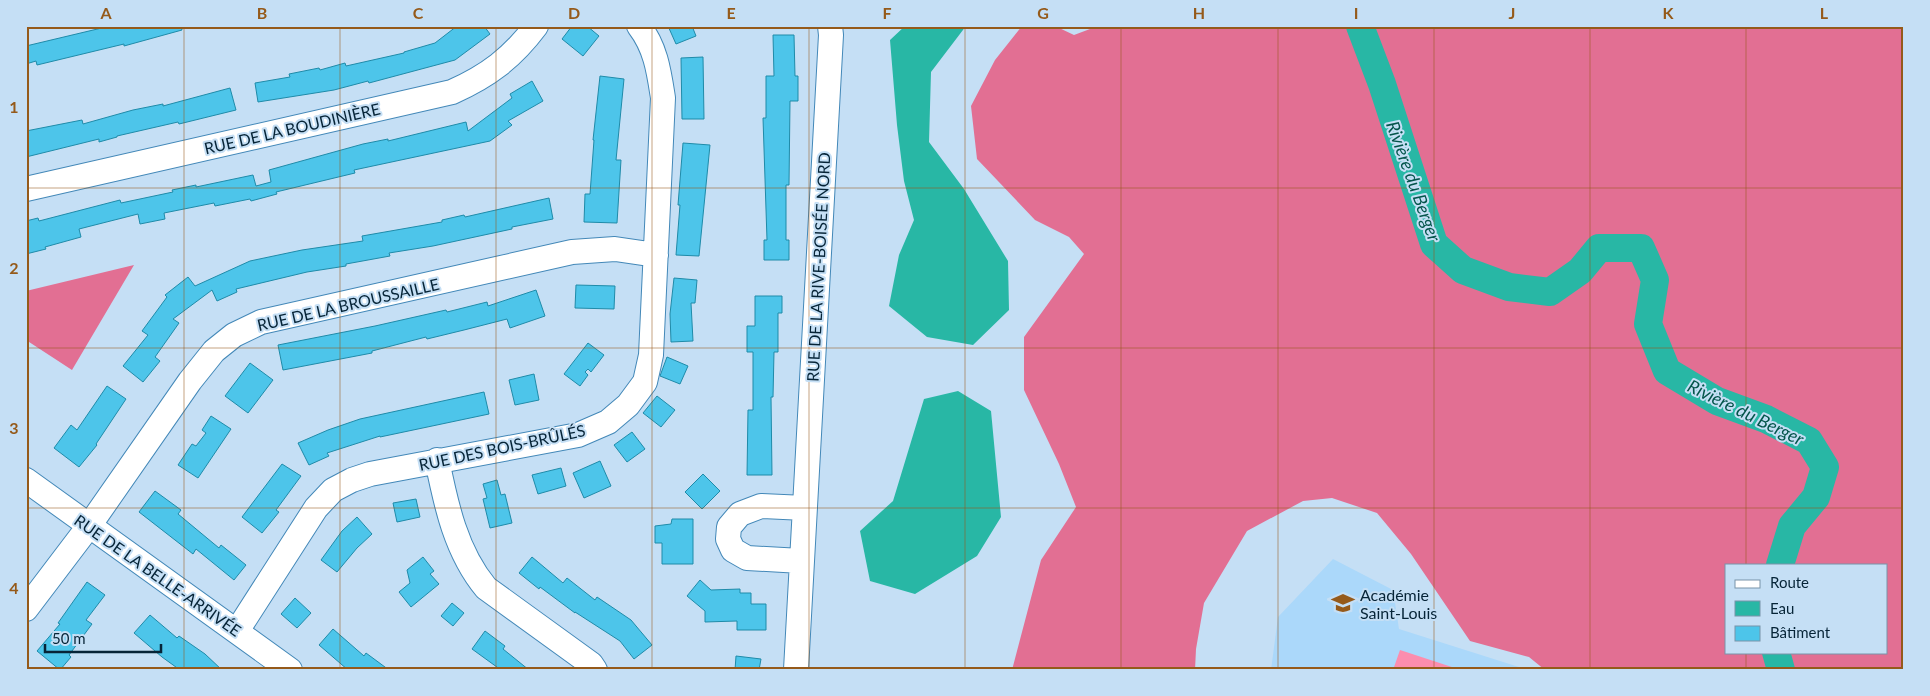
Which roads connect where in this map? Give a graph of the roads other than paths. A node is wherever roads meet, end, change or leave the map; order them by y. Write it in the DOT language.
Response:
graph roads {
  1 [pos="536,26"];
  2 [pos="639,26"];
  3 [pos="830,26"];
  4 [pos="26,189"];
  5 [pos="656,255"];
  6 [pos="437,460"];
  7 [pos="26,480"];
  8 [pos="805,508"];
  9 [pos="89,526"];
  10 [pos="801,561"];
  11 [pos="26,609"];
  12 [pos="237,630"];
  13 [pos="290,670"];
  14 [pos="595,670"];
  15 [pos="796,670"];
  1 -- 4 [label="street, RUE DE LA BOUDINIÈRE"];
  2 -- 5 [label="street, RUE DES BOIS-BRÛLÉS"];
  3 -- 8 [label="street, RUE DE LA RIVE-BOISÉE NORD"];
  5 -- 6 [label="street, RUE DES BOIS-BRÛLÉS"];
  5 -- 9 [label="street, RUE DE LA BROUSSAILLE"];
  6 -- 12 [label="street, RUE DES BOIS-BRÛLÉS"];
  6 -- 14 [label="street"];
  7 -- 9 [label="street, RUE DE LA BELLE-ARRIVÉE"];
  8 -- 10 [label="street, RUE DE LA RIVE-BOISÉE NORD"];
  8 -- 10 [label="street"];
  9 -- 11 [label="street, RUE DE LA BROUSSAILLE"];
  9 -- 12 [label="street, RUE DE LA BELLE-ARRIVÉE"];
  10 -- 15 [label="street, RUE DE LA RIVE-BOISÉE NORD"];
  12 -- 13 [label="street, RUE DE LA BELLE-ARRIVÉE"];
}
